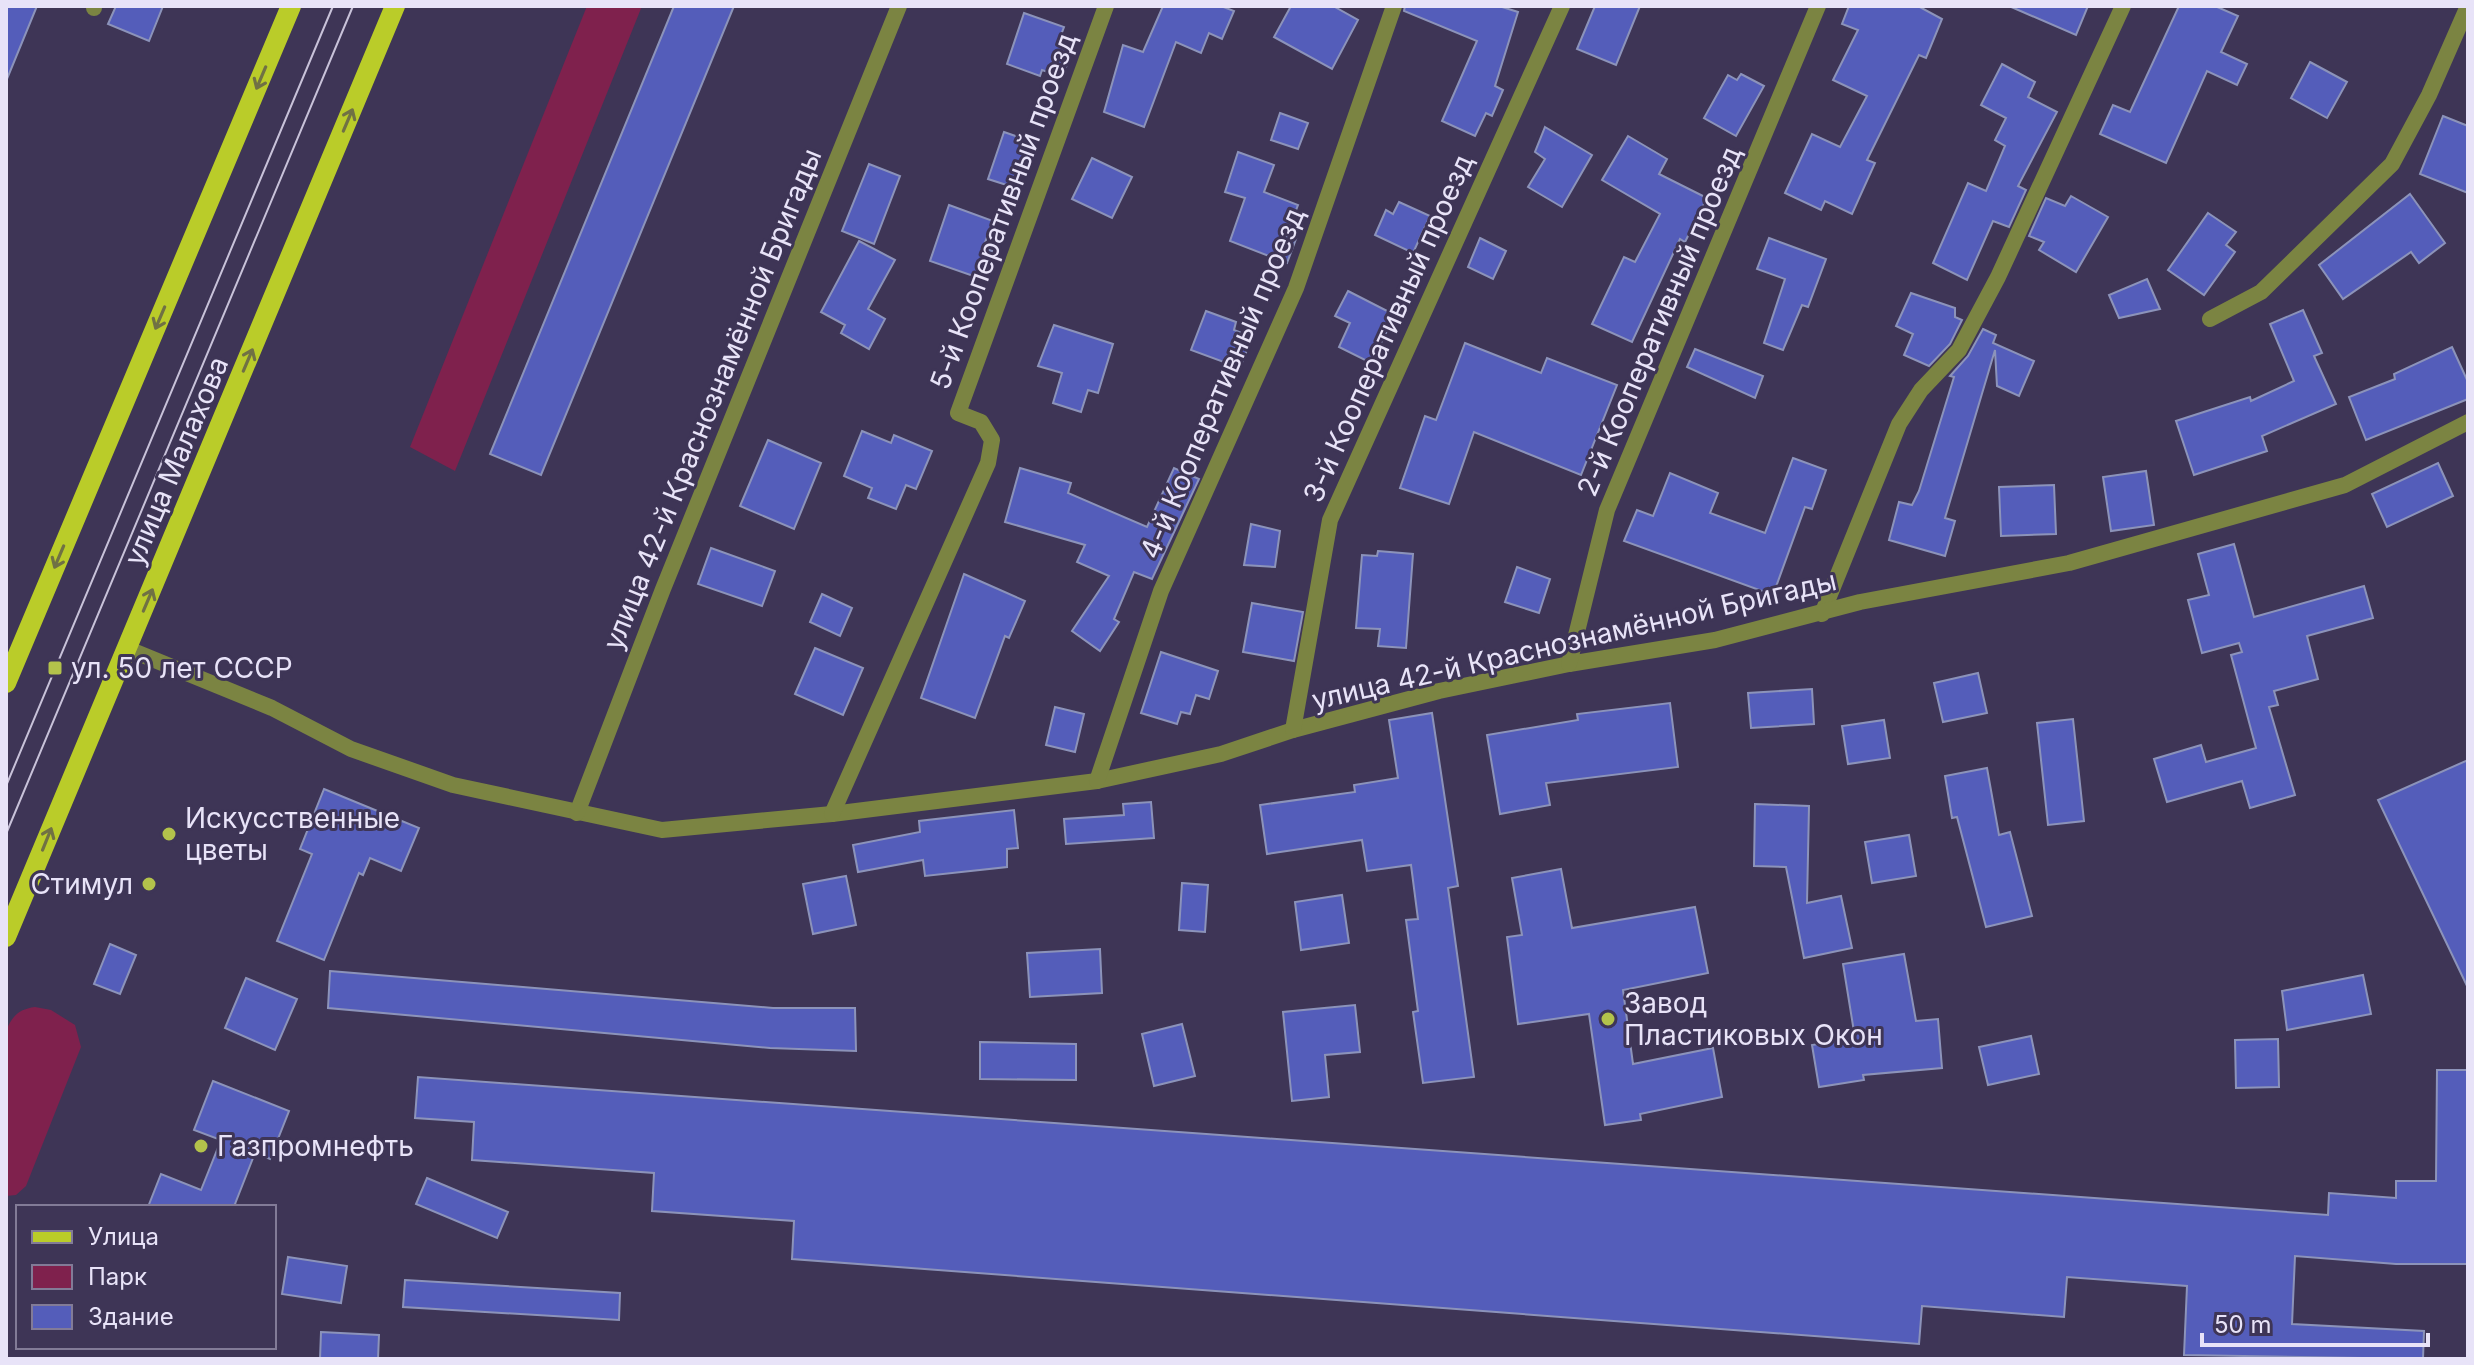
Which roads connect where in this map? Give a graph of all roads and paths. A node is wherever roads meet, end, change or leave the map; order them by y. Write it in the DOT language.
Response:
graph roads {
  1 [pos="291,6"];
  2 [pos="395,6"];
  3 [pos="899,6"];
  4 [pos="1106,6"];
  5 [pos="1394,6"];
  6 [pos="1562,6"];
  7 [pos="1818,6"];
  8 [pos="2123,6"];
  9 [pos="2468,6"];
  10 [pos="2210,319"];
  11 [pos="2468,422"];
  12 [pos="1822,614"];
  13 [pos="128,649"];
  14 [pos="1569,664"];
  15 [pos="6,683"];
  16 [pos="1293,730"];
  17 [pos="1097,781"];
  18 [pos="577,813"];
  19 [pos="832,814"];
  20 [pos="6,937"];
  1 -- 15 [label="main road, one-way"];
  13 -- 2 [label="main road, улица Малахова, one-way"];
  3 -- 18 [label="street, улица 42-й Краснознамённой Бригады"];
  4 -- 19 [label="street, 5-й Кооперативный проезд"];
  5 -- 17 [label="street, 4-й Кооперативный проезд"];
  6 -- 16 [label="street, 3-й Кооперативный проезд"];
  7 -- 14 [label="street, 2-й Кооперативный проезд"];
  8 -- 12 [label="street"];
  9 -- 10 [label="street"];
  11 -- 12 [label="street, улица 42-й Краснознамённой Бригады"];
  12 -- 14 [label="street, улица 42-й Краснознамённой Бригады"];
  13 -- 18 [label="street, улица 42-й Краснознамённой Бригады"];
  20 -- 13 [label="main road, улица Малахова, one-way"];
  14 -- 16 [label="street, улица 42-й Краснознамённой Бригады"];
  16 -- 17 [label="street, улица 42-й Краснознамённой Бригады"];
  17 -- 19 [label="street, улица 42-й Краснознамённой Бригады"];
  18 -- 19 [label="street, улица 42-й Краснознамённой Бригады"];
}
